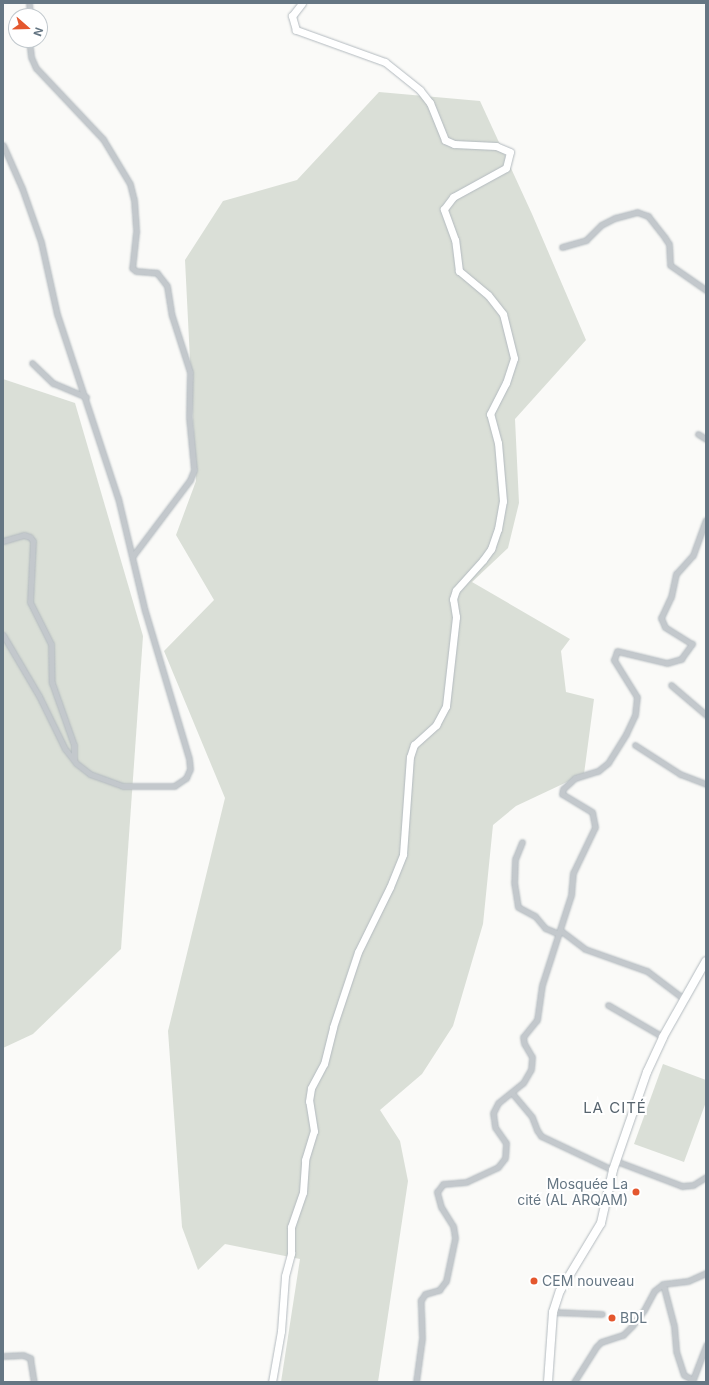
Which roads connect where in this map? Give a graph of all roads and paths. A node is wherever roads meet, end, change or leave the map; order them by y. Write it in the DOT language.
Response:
graph roads {
  1 [pos="302,3"];
  2 [pos="30,48"];
  3 [pos="3,145"];
  4 [pos="562,246"];
  5 [pos="706,290"];
  6 [pos="32,363"];
  7 [pos="86,397"];
  8 [pos="698,434"];
  9 [pos="706,440"];
  10 [pos="706,520"];
  11 [pos="3,542"];
  12 [pos="132,557"];
  13 [pos="3,635"];
  14 [pos="671,685"];
  15 [pos="706,715"];
  16 [pos="635,745"];
  17 [pos="74,760"];
  18 [pos="706,784"];
  19 [pos="522,842"];
  20 [pos="560,932"];
  21 [pos="706,961"];
  22 [pos="684,999"];
  23 [pos="608,1004"];
  24 [pos="663,1037"];
  25 [pos="512,1093"];
  26 [pos="616,1161"];
  27 [pos="613,1170"];
  28 [pos="706,1177"];
  29 [pos="706,1273"];
  30 [pos="663,1284"];
  31 [pos="553,1312"];
  32 [pos="602,1314"];
  33 [pos="706,1345"];
  34 [pos="3,1356"];
  35 [pos="693,1381"];
  36 [pos="34,1382"];
  37 [pos="272,1382"];
  38 [pos="416,1382"];
  39 [pos="548,1382"];
  40 [pos="574,1382"];
  1 -- 37 [label="street"];
  2 -- 12 [label="street"];
  3 -- 7 [label="street"];
  4 -- 5 [label="street"];
  6 -- 7 [label="street"];
  7 -- 12 [label="street"];
  8 -- 9 [label="street"];
  10 -- 20 [label="street"];
  11 -- 17 [label="street"];
  12 -- 17 [label="street"];
  13 -- 17 [label="street"];
  14 -- 15 [label="street"];
  16 -- 18 [label="street"];
  19 -- 20 [label="street"];
  20 -- 22 [label="street"];
  20 -- 25 [label="street"];
  21 -- 22 [label="main road"];
  22 -- 24 [label="main road"];
  23 -- 24 [label="street"];
  24 -- 26 [label="main road"];
  25 -- 27 [label="street"];
  25 -- 38 [label="street"];
  26 -- 27 [label="main road"];
  26 -- 28 [label="street"];
  27 -- 31 [label="main road"];
  29 -- 30 [label="street"];
  30 -- 35 [label="street"];
  30 -- 40 [label="street"];
  31 -- 32 [label="street"];
  31 -- 39 [label="main road"];
  33 -- 35 [label="street"];
  34 -- 36 [label="street"];
}
